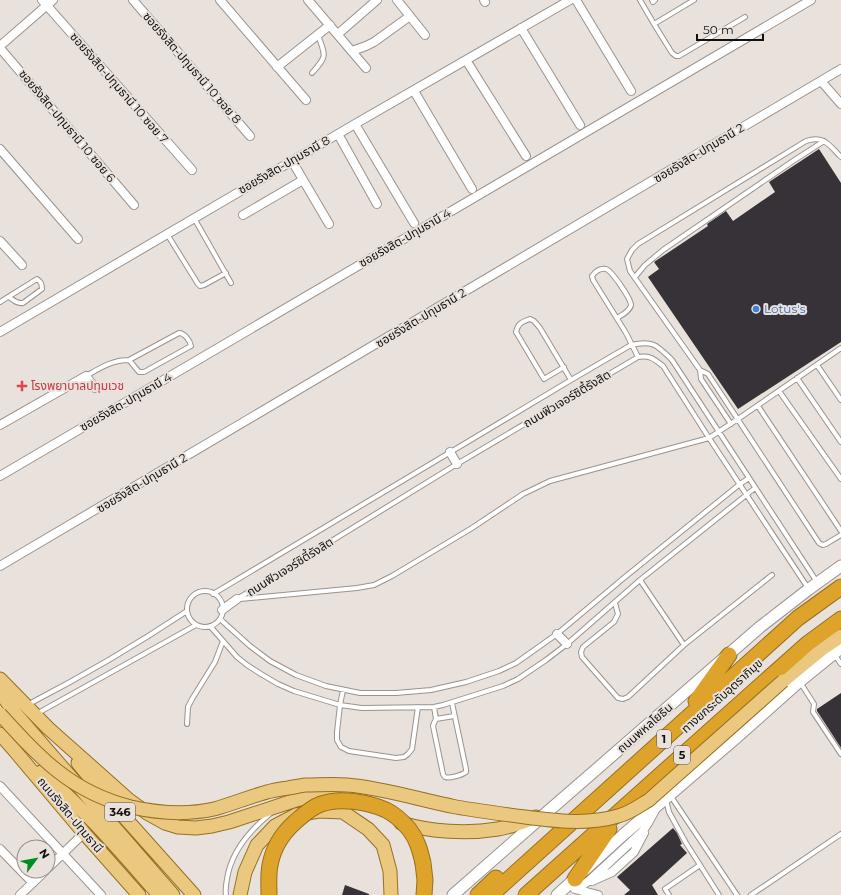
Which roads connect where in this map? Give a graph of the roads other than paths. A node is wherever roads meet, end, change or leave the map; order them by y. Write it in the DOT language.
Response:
graph roads {
  1 [pos="133,0"];
  2 [pos="220,0"];
  3 [pos="308,0"];
  4 [pos="377,0"];
  5 [pos="396,0"];
  6 [pos="570,0"];
  7 [pos="576,0"];
  8 [pos="640,0"];
  9 [pos="652,0"];
  10 [pos="655,0"];
  11 [pos="694,0"];
  12 [pos="810,0"];
  13 [pos="47,2"];
  14 [pos="410,16"];
  15 [pos="745,16"];
  16 [pos="654,24"];
  17 [pos="330,25"];
  18 [pos="521,28"];
  19 [pos="338,34"];
  20 [pos="425,34"];
  21 [pos="318,35"];
  22 [pos="0,47"];
  23 [pos="352,51"];
  24 [pos="466,60"];
  25 [pos="277,67"];
  26 [pos="366,68"];
  27 [pos="841,69"];
  28 [pos="312,73"];
  29 [pos="821,81"];
  30 [pos="414,91"];
  31 [pos="631,92"];
  32 [pos="306,100"];
  33 [pos="841,104"];
  34 [pos="355,124"];
  35 [pos="580,125"];
  36 [pos="338,134"];
  37 [pos="250,136"];
  38 [pos="824,141"];
  39 [pos="0,149"];
  40 [pos="526,156"];
  41 [pos="841,157"];
  42 [pos="292,161"];
  43 [pos="192,170"];
  44 [pos="303,180"];
  45 [pos="472,189"];
  46 [pos="377,204"];
  47 [pos="134,205"];
  48 [pos="243,215"];
  49 [pos="194,218"];
  50 [pos="414,223"];
  51 [pos="329,224"];
  52 [pos="167,234"];
  53 [pos="78,239"];
  54 [pos="0,241"];
  55 [pos="22,265"];
  56 [pos="226,273"];
  57 [pos="635,277"];
  58 [pos="231,283"];
  59 [pos="9,297"];
  60 [pos="0,302"];
  61 [pos="617,318"];
  62 [pos="0,332"];
  63 [pos="631,345"];
  64 [pos="840,350"];
  65 [pos="638,357"];
  66 [pos="129,360"];
  67 [pos="817,364"];
  68 [pos="564,367"];
  69 [pos="700,370"];
  70 [pos="86,376"];
  71 [pos="797,378"];
  72 [pos="572,380"];
  73 [pos="95,388"];
  74 [pos="779,391"];
  75 [pos="841,400"];
  76 [pos="758,406"];
  77 [pos="738,419"];
  78 [pos="730,424"];
  79 [pos="0,425"];
  80 [pos="718,432"];
  81 [pos="709,438"];
  82 [pos="841,442"];
  83 [pos="450,452"];
  84 [pos="457,464"];
  85 [pos="0,476"];
  86 [pos="749,478"];
  87 [pos="841,479"];
  88 [pos="740,484"];
  89 [pos="755,488"];
  90 [pos="747,495"];
  91 [pos="841,531"];
  92 [pos="841,534"];
  93 [pos="0,566"];
  94 [pos="841,566"];
  95 [pos="772,574"];
  96 [pos="640,580"];
  97 [pos="813,586"];
  98 [pos="841,587"];
  99 [pos="213,594"];
  100 [pos="841,596"];
  101 [pos="237,599"];
  102 [pos="615,602"];
  103 [pos="187,612"];
  104 [pos="221,614"];
  105 [pos="841,619"];
  106 [pos="196,625"];
  107 [pos="210,626"];
  108 [pos="841,626"];
  109 [pos="557,634"];
  110 [pos="841,636"];
  111 [pos="223,641"];
  112 [pos="566,644"];
  113 [pos="684,645"];
  114 [pos="837,651"];
  115 [pos="729,654"];
  116 [pos="841,664"];
  117 [pos="739,670"];
  118 [pos="0,678"];
  119 [pos="799,682"];
  120 [pos="343,690"];
  121 [pos="0,692"];
  122 [pos="452,703"];
  123 [pos="340,705"];
  124 [pos="693,705"];
  125 [pos="418,707"];
  126 [pos="434,707"];
  127 [pos="31,710"];
  128 [pos="0,714"];
  129 [pos="454,716"];
  130 [pos="436,720"];
  131 [pos="187,724"];
  132 [pos="48,728"];
  133 [pos="1,737"];
  134 [pos="15,751"];
  135 [pos="841,754"];
  136 [pos="347,785"];
  137 [pos="0,786"];
  138 [pos="665,799"];
  139 [pos="282,804"];
  140 [pos="387,810"];
  141 [pos="545,814"];
  142 [pos="612,824"];
  143 [pos="84,833"];
  144 [pos="841,834"];
  145 [pos="0,849"];
  146 [pos="62,854"];
  147 [pos="56,860"];
  148 [pos="700,865"];
  149 [pos="37,879"];
  150 [pos="33,883"];
  151 [pos="577,885"];
  152 [pos="560,892"];
  153 [pos="20,895"];
  154 [pos="101,895"];
  155 [pos="139,895"];
  156 [pos="159,895"];
  157 [pos="173,895"];
  158 [pos="194,895"];
  159 [pos="226,895"];
  160 [pos="240,895"];
  161 [pos="269,895"];
  162 [pos="391,895"];
  163 [pos="424,895"];
  164 [pos="453,895"];
  165 [pos="478,895"];
  166 [pos="491,895"];
  167 [pos="499,895"];
  168 [pos="526,895"];
  169 [pos="534,895"];
  170 [pos="597,895"];
  171 [pos="669,895"];
  172 [pos="719,895"];
  173 [pos="737,895"];
  174 [pos="751,895"];
  1 -- 37 [label="street, ซอยรังสิต-ปทุมธานี 10 ซอย 8"];
  2 -- 25 [label="street"];
  3 -- 17 [label="street"];
  4 -- 19 [label="street"];
  5 -- 14 [label="street"];
  6 -- 18 [label="street, ซอยรังสิต-ปทุมธานี 8"];
  7 -- 31 [label="street"];
  8 -- 16 [label="lane"];
  9 -- 10 [label="lane"];
  11 -- 16 [label="lane"];
  12 -- 85 [label="street, ซอยรังสิต-ปทุมธานี 4"];
  13 -- 22 [label="street"];
  13 -- 43 [label="street, ซอยรังสิต-ปทุมธานี 10 ซอย 7"];
  14 -- 20 [label="street"];
  14 -- 23 [label="street"];
  15 -- 16 [label="lane"];
  17 -- 19 [label="street"];
  17 -- 21 [label="street"];
  18 -- 24 [label="street, ซอยรังสิต-ปทุมธานี 8"];
  18 -- 35 [label="street"];
  19 -- 23 [label="street"];
  21 -- 25 [label="street"];
  21 -- 28 [label="lane"];
  22 -- 47 [label="street, ซอยรังสิต-ปทุมธานี 10 ซอย 6"];
  23 -- 26 [label="street"];
  24 -- 30 [label="street, ซอยรังสิต-ปทุมธานี 8"];
  24 -- 40 [label="street"];
  25 -- 32 [label="street"];
  27 -- 29 [label="street, ซอยรังสิต-ปทุมธานี 2"];
  29 -- 33 [label="street"];
  29 -- 93 [label="street, ซอยรังสิต-ปทุมธานี 2"];
  30 -- 34 [label="street, ซอยรังสิต-ปทุมธานี 8"];
  30 -- 45 [label="street"];
  34 -- 36 [label="street, ซอยรังสิต-ปทุมธานี 8"];
  34 -- 50 [label="street"];
  36 -- 42 [label="street, ซอยรังสิต-ปทุมธานี 8"];
  36 -- 46 [label="street"];
  38 -- 41 [label="lane"];
  38 -- 57 [label="lane"];
  38 -- 57 [label="lane"];
  39 -- 53 [label="street"];
  42 -- 44 [label="street"];
  42 -- 49 [label="street, ซอยรังสิต-ปทุมธานี 8"];
  44 -- 48 [label="street"];
  44 -- 51 [label="street"];
  49 -- 52 [label="street, ซอยรังสิต-ปทุมธานี 8"];
  49 -- 56 [label="lane"];
  52 -- 56 [label="lane"];
  52 -- 62 [label="street, ซอยรังสิต-ปทุมธานี 8"];
  54 -- 55 [label="street"];
  56 -- 58 [label="lane"];
  57 -- 69 [label="lane"];
  59 -- 59 [label="lane"];
  59 -- 60 [label="lane"];
  61 -- 61 [label="lane"];
  61 -- 63 [label="lane"];
  63 -- 65 [label="lane"];
  63 -- 72 [label="lane, ถนนฟิวเจอร์ซิตี้รังสิต"];
  63 -- 80 [label="lane, ถนนฟิวเจอร์ซิตี้รังสิต"];
  64 -- 67 [label="lane, ถนนฟิวเจอร์ซิตี้รังสิต"];
  65 -- 81 [label="lane"];
  65 -- 84 [label="lane, ถนนฟิวเจอร์ซิตี้รังสิต"];
  66 -- 66 [label="lane"];
  66 -- 70 [label="lane"];
  67 -- 71 [label="lane, ถนนฟิวเจอร์ซิตี้รังสิต"];
  67 -- 75 [label="lane"];
  68 -- 68 [label="lane"];
  68 -- 72 [label="lane"];
  69 -- 77 [label="lane"];
  69 -- 78 [label="lane"];
  70 -- 73 [label="street"];
  70 -- 79 [label="street"];
  71 -- 74 [label="lane, ถนนฟิวเจอร์ซิตี้รังสิต"];
  71 -- 82 [label="lane"];
  72 -- 83 [label="lane, ถนนฟิวเจอร์ซิตี้รังสิต"];
  74 -- 76 [label="lane, ถนนฟิวเจอร์ซิตี้รังสิต"];
  74 -- 87 [label="lane"];
  76 -- 77 [label="lane, ถนนฟิวเจอร์ซิตี้รังสิต"];
  76 -- 91 [label="lane"];
  77 -- 78 [label="lane, ถนนฟิวเจอร์ซิตี้รังสิต"];
  77 -- 92 [label="lane"];
  78 -- 80 [label="lane, ถนนฟิวเจอร์ซิตี้รังสิต"];
  80 -- 81 [label="lane, ถนนฟิวเจอร์ซิตี้รังสิต"];
  80 -- 86 [label="lane, ถนนฟิวเจอร์ซิตี้รังสิต"];
  81 -- 88 [label="lane"];
  81 -- 101 [label="lane, ถนนฟิวเจอร์ซิตี้รังสิต"];
  83 -- 84 [label="street"];
  83 -- 99 [label="lane, ถนนฟิวเจอร์ซิตี้รังสิต"];
  84 -- 101 [label="lane, ถนนฟิวเจอร์ซิตี้รังสิต"];
  86 -- 88 [label="lane"];
  86 -- 89 [label="lane, ถนนฟิวเจอร์ซิตี้รังสิต"];
  88 -- 90 [label="lane"];
  88 -- 109 [label="lane"];
  89 -- 90 [label="lane"];
  89 -- 97 [label="lane, ถนนฟิวเจอร์ซิตี้รังสิต"];
  90 -- 96 [label="lane"];
  90 -- 97 [label="lane"];
  94 -- 97 [label="main road, ถนนพหลโยธิน / 1"];
  95 -- 113 [label="lane"];
  96 -- 102 [label="lane"];
  96 -- 113 [label="lane"];
  97 -- 115 [label="main road, ถนนพหลโยธิน / 1"];
  98 -- 117 [label="highway, ถนนพหลโยธิน / 1"];
  99 -- 103 [label="lane, ถนนฟิวเจอร์ซิตี้รังสิต"];
  99 -- 104 [label="lane"];
  100 -- 167 [label="highway, ทางยกระดับอุตราภิมุข / 5"];
  101 -- 104 [label="street"];
  102 -- 112 [label="lane"];
  102 -- 113 [label="lane"];
  103 -- 106 [label="lane"];
  103 -- 127 [label="lane"];
  104 -- 107 [label="lane"];
  104 -- 120 [label="lane"];
  105 -- 168 [label="highway, ทางยกระดับอุตราภิมุข / 5, bridge"];
  106 -- 107 [label="lane"];
  106 -- 127 [label="lane"];
  107 -- 111 [label="lane"];
  108 -- 142 [label="highway, 1"];
  109 -- 112 [label="street"];
  109 -- 120 [label="lane"];
  110 -- 136 [label="main road, bridge"];
  111 -- 123 [label="lane"];
  111 -- 131 [label="lane"];
  112 -- 122 [label="lane"];
  114 -- 116 [label="lane"];
  114 -- 119 [label="main road"];
  115 -- 124 [label="highway"];
  115 -- 141 [label="main road, ถนนพหลโยธิน / 1"];
  117 -- 124 [label="highway"];
  117 -- 166 [label="highway, ถนนพหลโยธิน / 1"];
  118 -- 127 [label="main road, 346"];
  119 -- 135 [label="lane"];
  119 -- 138 [label="main road"];
  120 -- 123 [label="lane"];
  121 -- 157 [label="main road, bridge"];
  122 -- 126 [label="lane"];
  122 -- 129 [label="lane"];
  123 -- 125 [label="lane"];
  123 -- 125 [label="lane"];
  124 -- 165 [label="highway"];
  125 -- 126 [label="lane"];
  126 -- 130 [label="lane"];
  127 -- 132 [label="main road, 346"];
  128 -- 136 [label="main road, bridge"];
  129 -- 130 [label="lane"];
  129 -- 130 [label="lane"];
  132 -- 139 [label="main road"];
  132 -- 158 [label="main road, 346"];
  133 -- 134 [label="main road, ถนนรังสิต-ปทุมธานี"];
  134 -- 143 [label="main road, ถนนรังสิต-ปทุมธานี"];
  134 -- 156 [label="main road"];
  136 -- 140 [label="highway, bridge"];
  137 -- 146 [label="street"];
  138 -- 148 [label="lane"];
  138 -- 151 [label="main road"];
  138 -- 151 [label="street"];
  138 -- 173 [label="lane"];
  139 -- 141 [label="main road"];
  139 -- 159 [label="lane"];
  140 -- 161 [label="highway, bridge"];
  140 -- 163 [label="highway, bridge"];
  141 -- 164 [label="main road, ถนนพหลโยธิน / 1"];
  142 -- 151 [label="highway"];
  142 -- 169 [label="highway, 1"];
  143 -- 146 [label="street"];
  143 -- 155 [label="main road, ถนนรังสิต-ปทุมธานี"];
  144 -- 174 [label="lane"];
  145 -- 150 [label="street"];
  146 -- 147 [label="street"];
  146 -- 154 [label="street"];
  148 -- 171 [label="lane"];
  148 -- 172 [label="lane"];
  149 -- 150 [label="street"];
  150 -- 153 [label="street"];
  151 -- 152 [label="main road"];
  151 -- 170 [label="street"];
  160 -- 162 [label="main road, bridge"];
}
